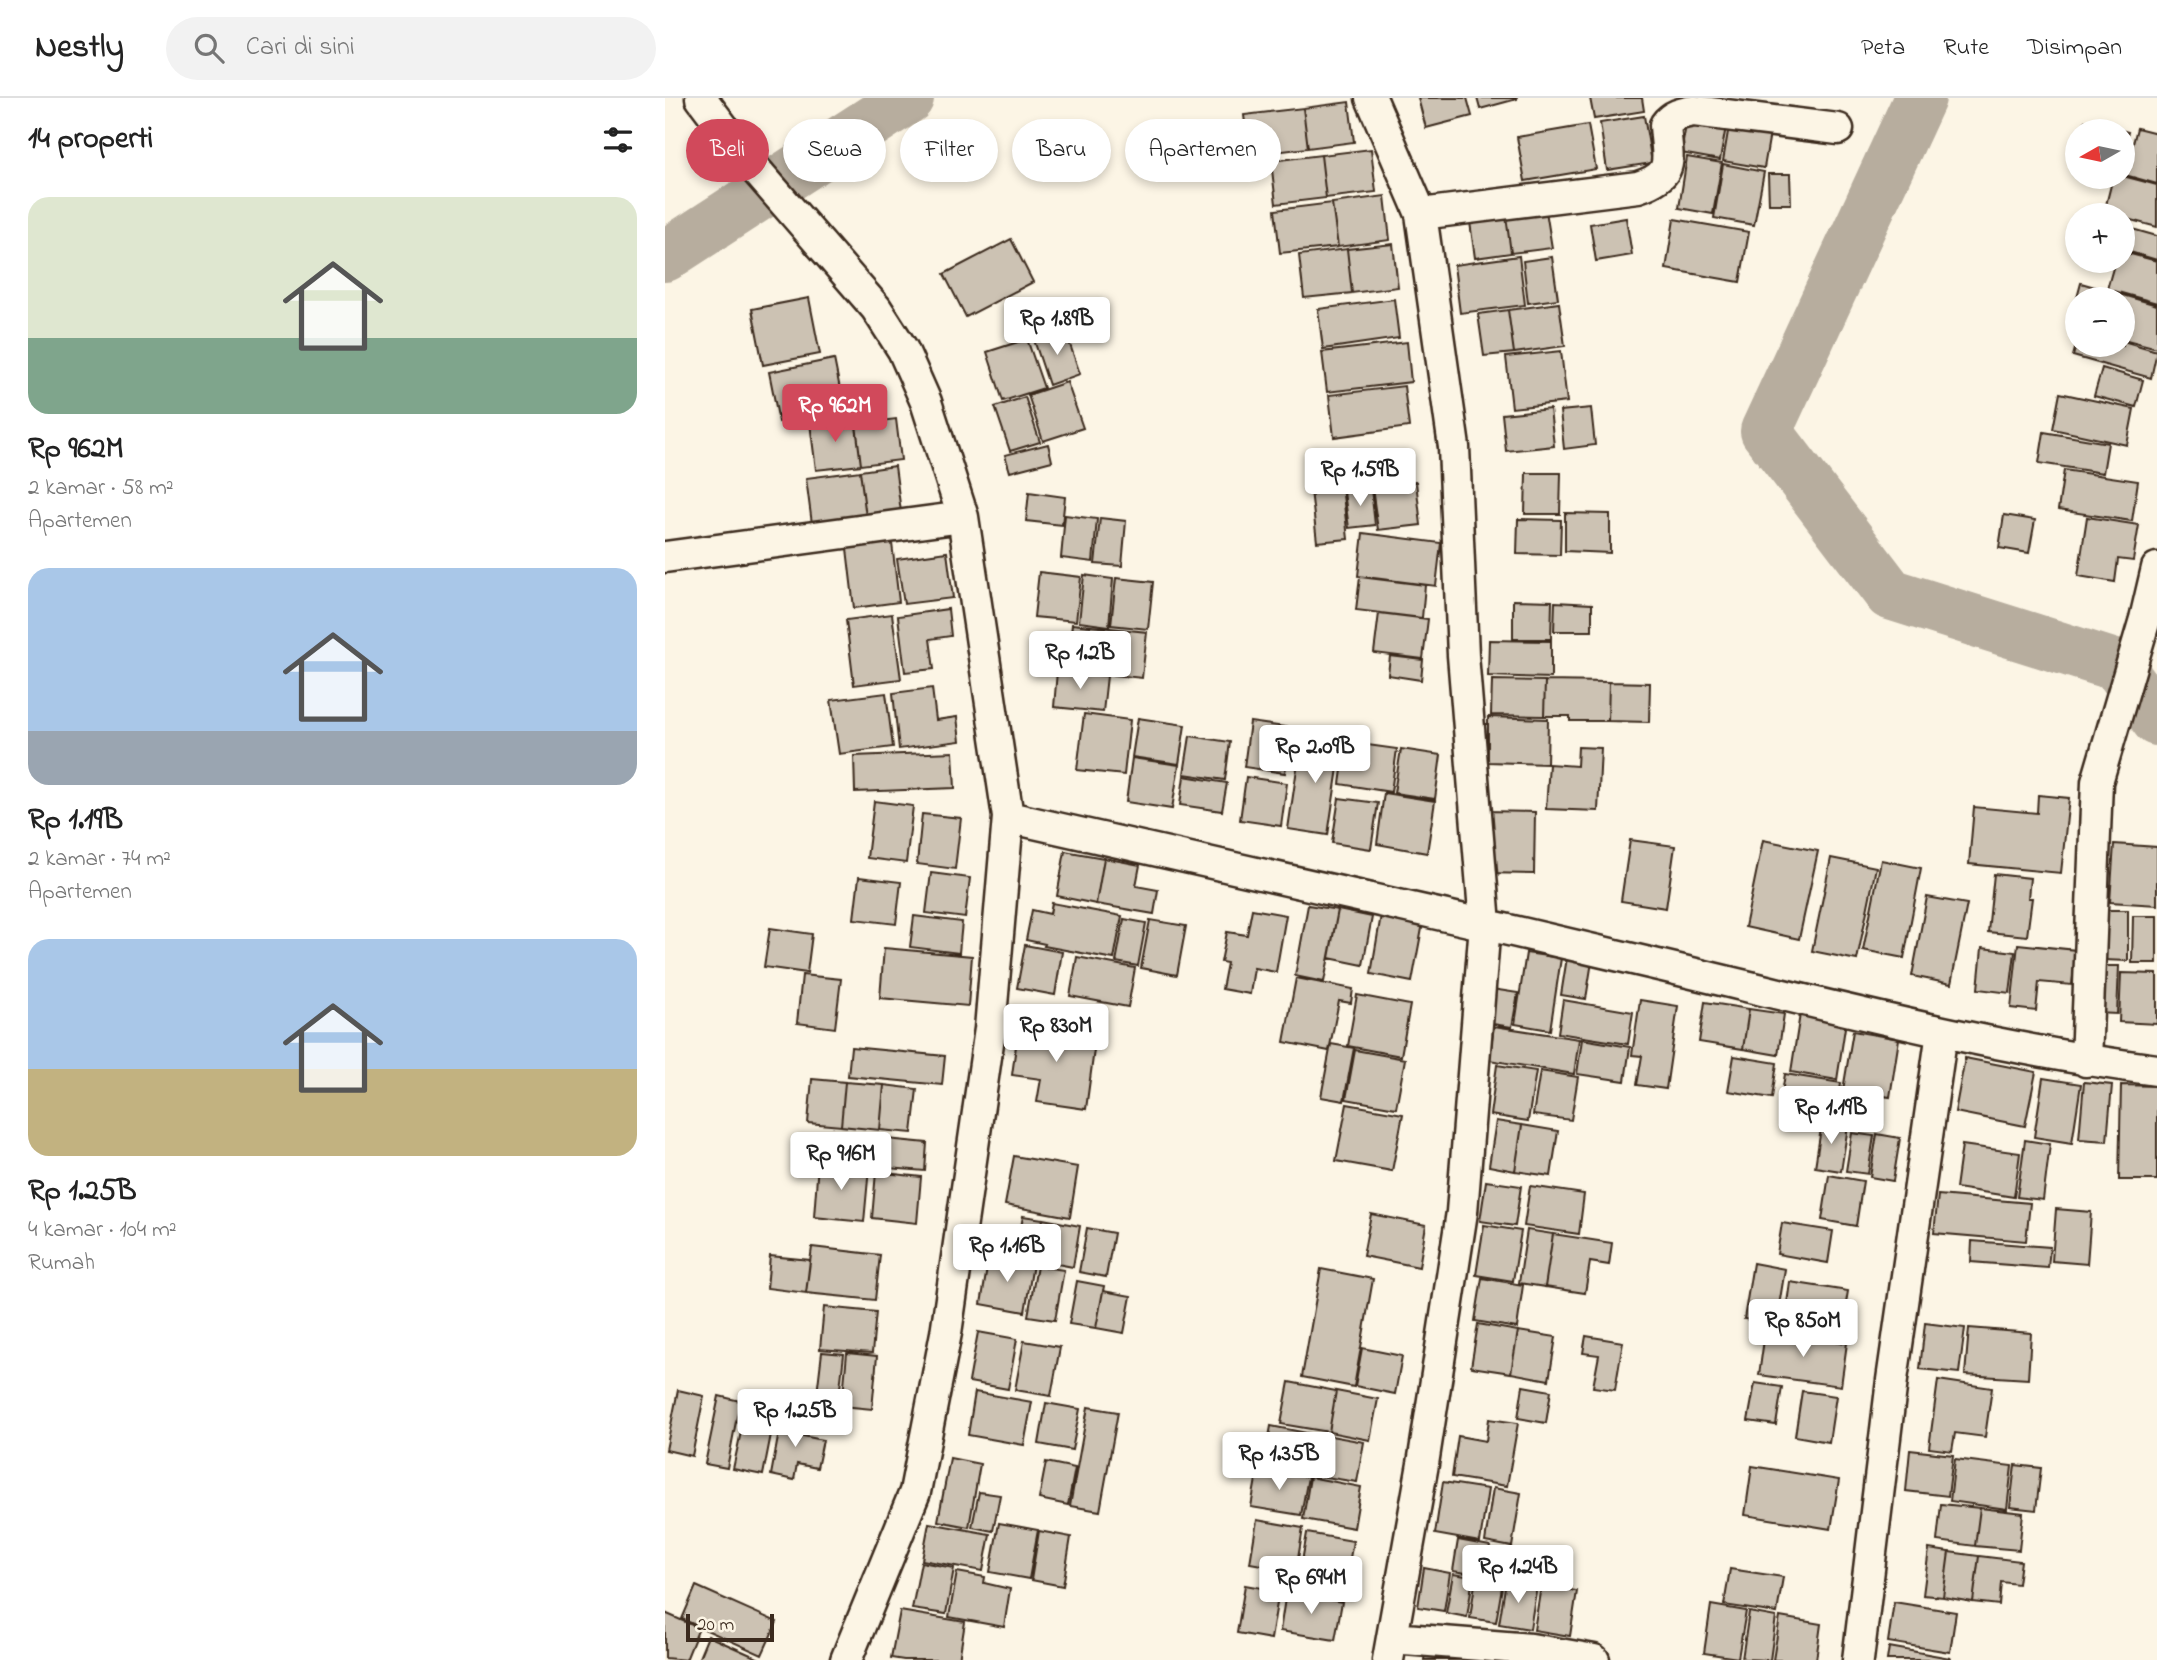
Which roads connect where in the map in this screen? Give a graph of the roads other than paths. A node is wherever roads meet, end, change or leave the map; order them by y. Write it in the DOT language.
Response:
graph roads {
  1 [pos="701,98"];
  2 [pos="1371,98"];
  3 [pos="1838,129"];
  4 [pos="1421,214"];
  5 [pos="963,517"];
  6 [pos="665,557"];
  7 [pos="2157,568"];
  8 [pos="1007,817"];
  9 [pos="1485,924"];
  10 [pos="1942,1032"];
  11 [pos="2086,1061"];
  12 [pos="2157,1070"];
  13 [pos="1390,1649"];
  14 [pos="846,1660"];
  15 [pos="1594,1660"];
  16 [pos="1858,1660"];
  1 -- 5 [label="street"];
  2 -- 4 [label="street"];
  3 -- 4 [label="street"];
  4 -- 9 [label="street"];
  5 -- 6 [label="street"];
  5 -- 8 [label="street"];
  7 -- 11 [label="street"];
  8 -- 9 [label="street"];
  8 -- 14 [label="street"];
  9 -- 10 [label="street"];
  9 -- 13 [label="street"];
  10 -- 11 [label="street"];
  10 -- 16 [label="street"];
  11 -- 12 [label="street"];
  13 -- 15 [label="street"];
}
